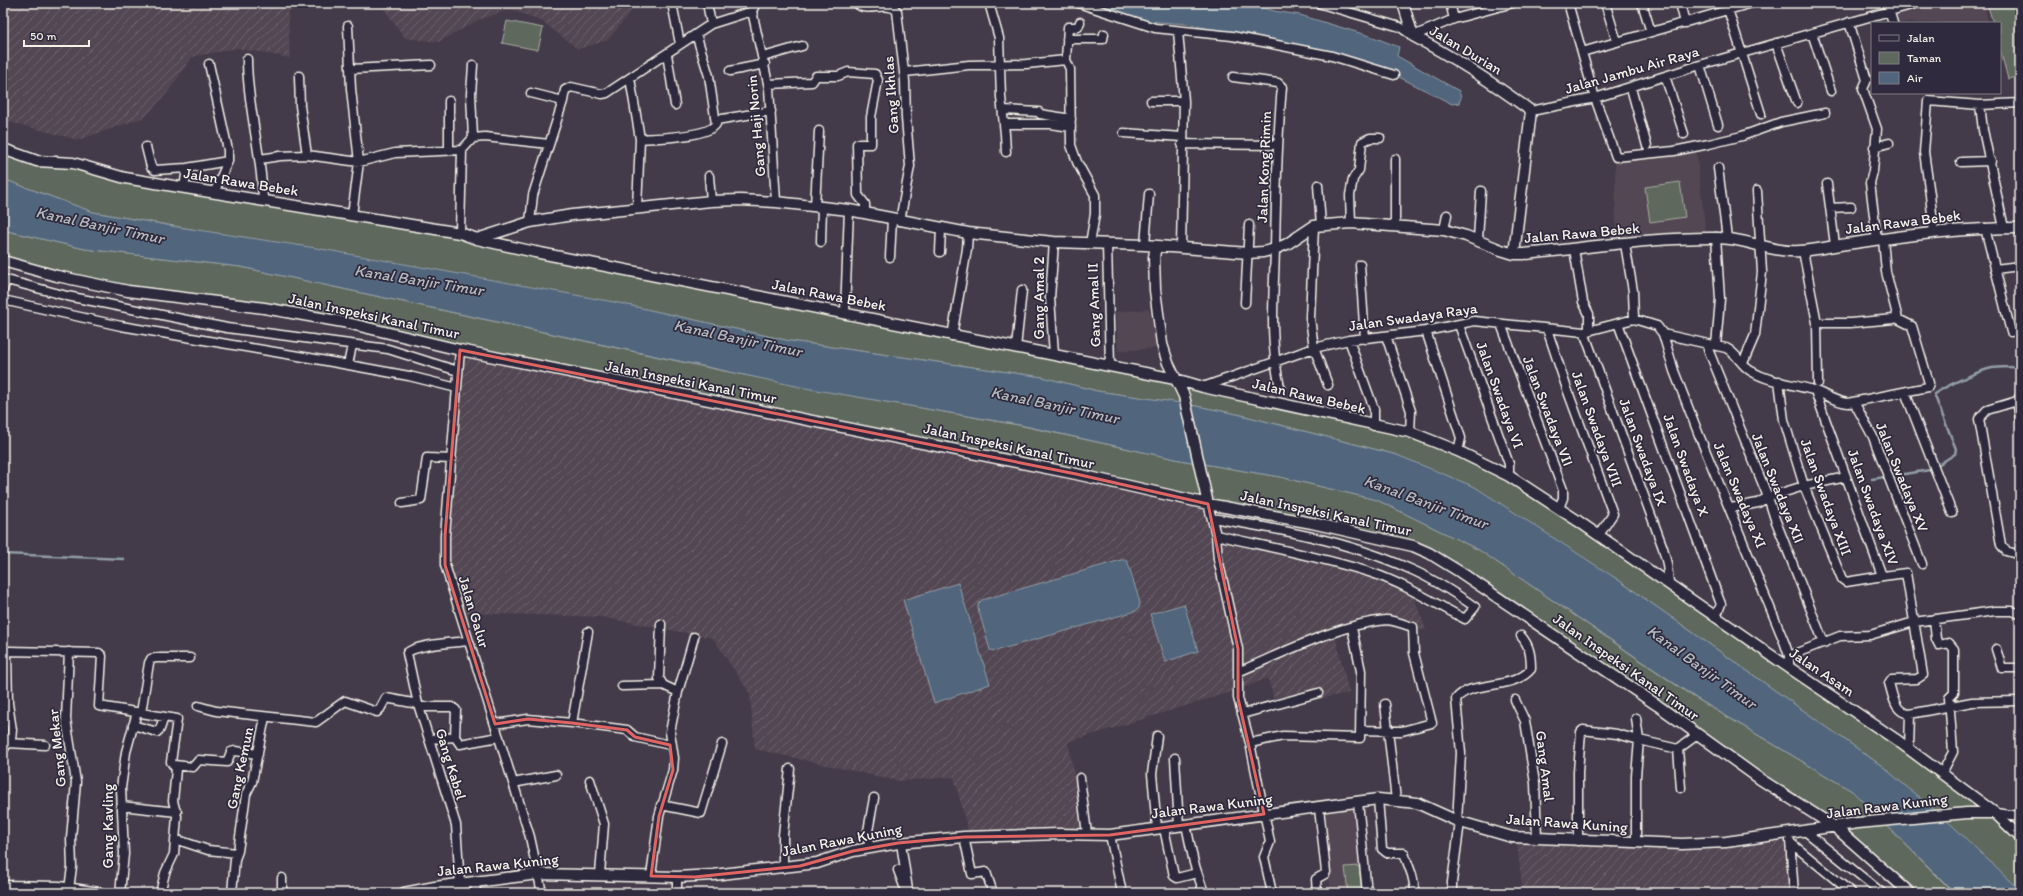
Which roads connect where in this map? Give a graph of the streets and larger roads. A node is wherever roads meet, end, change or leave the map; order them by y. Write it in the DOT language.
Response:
graph roads {
  1 [pos="672,3"];
  2 [pos="707,3"];
  3 [pos="756,3"];
  4 [pos="856,3"];
  5 [pos="989,3"];
  6 [pos="1078,3"];
  7 [pos="1318,3"];
  8 [pos="1403,3"];
  9 [pos="1450,3"];
  10 [pos="1513,3"];
  11 [pos="1568,3"];
  12 [pos="1604,3"];
  13 [pos="1642,3"];
  14 [pos="1680,3"];
  15 [pos="1752,3"];
  16 [pos="1918,3"];
  17 [pos="1491,6"];
  18 [pos="1728,7"];
  19 [pos="1888,7"];
  20 [pos="752,11"];
  21 [pos="1454,19"];
  22 [pos="1080,22"];
  23 [pos="1849,22"];
  24 [pos="1893,22"];
  25 [pos="1685,23"];
  26 [pos="711,24"];
  27 [pos="348,26"];
  28 [pos="1178,31"];
  29 [pos="1652,32"];
  30 [pos="1812,33"];
  31 [pos="696,34"];
  32 [pos="1104,34"];
  33 [pos="1413,36"];
  34 [pos="1067,39"];
  35 [pos="1617,42"];
  36 [pos="1776,43"];
  37 [pos="680,44"];
  38 [pos="802,46"];
  39 [pos="1582,52"];
  40 [pos="1741,53"];
  41 [pos="667,54"];
  42 [pos="246,60"];
  43 [pos="764,60"];
  44 [pos="1066,60"];
  45 [pos="209,64"];
  46 [pos="431,65"];
  47 [pos="473,65"];
  48 [pos="999,65"];
  49 [pos="1700,65"];
  50 [pos="350,68"];
  51 [pos="730,71"];
  52 [pos="905,72"];
  53 [pos="1394,75"];
  54 [pos="299,76"];
  55 [pos="1665,76"];
  56 [pos="1233,77"];
  57 [pos="630,78"];
  58 [pos="769,84"];
  59 [pos="1630,88"];
  60 [pos="1831,91"];
  61 [pos="532,93"];
  62 [pos="1595,98"];
  63 [pos="449,101"];
  64 [pos="563,101"];
  65 [pos="1151,101"];
  66 [pos="1184,101"];
  67 [pos="1797,103"];
  68 [pos="2020,103"];
  69 [pos="675,105"];
  70 [pos="1980,105"];
  71 [pos="1003,110"];
  72 [pos="770,111"];
  73 [pos="1530,113"];
  74 [pos="1825,113"];
  75 [pos="1761,114"];
  76 [pos="716,120"];
  77 [pos="1071,123"];
  78 [pos="1004,124"];
  79 [pos="1718,125"];
  80 [pos="819,131"];
  81 [pos="1124,133"];
  82 [pos="1684,134"];
  83 [pos="473,138"];
  84 [pos="1380,138"];
  85 [pos="640,139"];
  86 [pos="1182,140"];
  87 [pos="1889,143"];
  88 [pos="549,144"];
  89 [pos="1278,145"];
  90 [pos="146,146"];
  91 [pos="1647,146"];
  92 [pos="1874,146"];
  93 [pos="3,149"];
  94 [pos="449,150"];
  95 [pos="462,150"];
  96 [pos="1006,152"];
  97 [pos="307,155"];
  98 [pos="260,159"];
  99 [pos="1395,159"];
  100 [pos="228,161"];
  101 [pos="1991,161"];
  102 [pos="359,162"];
  103 [pos="1961,162"];
  104 [pos="187,168"];
  105 [pos="1718,168"];
  106 [pos="710,176"];
  107 [pos="1826,184"];
  108 [pos="1318,185"];
  109 [pos="184,188"];
  110 [pos="1482,191"];
  111 [pos="1757,191"];
  112 [pos="214,193"];
  113 [pos="1149,194"];
  114 [pos="263,201"];
  115 [pos="711,201"];
  116 [pos="776,202"];
  117 [pos="818,206"];
  118 [pos="1851,206"];
  119 [pos="637,208"];
  120 [pos="1830,208"];
  121 [pos="849,210"];
  122 [pos="865,212"];
  123 [pos="352,215"];
  124 [pos="1447,215"];
  125 [pos="896,220"];
  126 [pos="530,222"];
  127 [pos="1351,223"];
  128 [pos="1249,225"];
  129 [pos="1318,226"];
  130 [pos="1395,226"];
  131 [pos="1986,228"];
  132 [pos="2004,228"];
  133 [pos="2020,228"];
  134 [pos="941,229"];
  135 [pos="1444,230"];
  136 [pos="460,233"];
  137 [pos="968,233"];
  138 [pos="1934,233"];
  139 [pos="1716,237"];
  140 [pos="1727,238"];
  141 [pos="477,239"];
  142 [pos="1478,239"];
  143 [pos="1880,240"];
  144 [pos="821,242"];
  145 [pos="1054,242"];
  146 [pos="1090,244"];
  147 [pos="1107,244"];
  148 [pos="1625,244"];
  149 [pos="1145,245"];
  150 [pos="1760,245"];
  151 [pos="1835,245"];
  152 [pos="1156,246"];
  153 [pos="1181,248"];
  154 [pos="1275,249"];
  155 [pos="1574,249"];
  156 [pos="1803,251"];
  157 [pos="940,252"];
  158 [pos="1248,253"];
  159 [pos="1514,254"];
  160 [pos="890,257"];
  161 [pos="3,261"];
  162 [pos="1360,265"];
  163 [pos="2020,266"];
  164 [pos="1995,269"];
  165 [pos="4,280"];
  166 [pos="3,290"];
  167 [pos="1022,290"];
  168 [pos="3,300"];
  169 [pos="1245,303"];
  170 [pos="845,312"];
  171 [pos="1634,319"];
  172 [pos="1894,319"];
  173 [pos="1618,323"];
  174 [pos="1817,323"];
  175 [pos="1501,324"];
  176 [pos="1459,325"];
  177 [pos="1547,329"];
  178 [pos="1426,331"];
  179 [pos="1587,332"];
  180 [pos="2011,332"];
  181 [pos="1663,334"];
  182 [pos="952,336"];
  183 [pos="1386,336"];
  184 [pos="1365,339"];
  185 [pos="1348,340"];
  186 [pos="1706,344"];
  187 [pos="352,345"];
  188 [pos="1716,346"];
  189 [pos="1016,348"];
  190 [pos="1314,348"];
  191 [pos="460,350"];
  192 [pos="1054,354"];
  193 [pos="1275,362"];
  194 [pos="1743,363"];
  195 [pos="348,365"];
  196 [pos="1110,366"];
  197 [pos="458,371"];
  198 [pos="1175,379"];
  199 [pos="1779,381"];
  200 [pos="1328,385"];
  201 [pos="1203,387"];
  202 [pos="1280,387"];
  203 [pos="1817,387"];
  204 [pos="457,388"];
  205 [pos="1905,392"];
  206 [pos="2019,399"];
  207 [pos="1854,402"];
  208 [pos="2020,418"];
  209 [pos="1374,426"];
  210 [pos="1410,432"];
  211 [pos="1458,451"];
  212 [pos="452,458"];
  213 [pos="1509,476"];
  214 [pos="1848,480"];
  215 [pos="1805,488"];
  216 [pos="1769,501"];
  217 [pos="402,503"];
  218 [pos="1208,504"];
  219 [pos="1559,508"];
  220 [pos="1732,511"];
  221 [pos="1952,513"];
  222 [pos="1212,518"];
  223 [pos="1216,535"];
  224 [pos="1601,537"];
  225 [pos="2020,554"];
  226 [pos="1922,564"];
  227 [pos="1883,576"];
  228 [pos="1668,583"];
  229 [pos="2020,614"];
  230 [pos="1716,616"];
  231 [pos="1934,619"];
  232 [pos="1914,622"];
  233 [pos="661,624"];
  234 [pos="1352,628"];
  235 [pos="588,632"];
  236 [pos="1521,636"];
  237 [pos="694,637"];
  238 [pos="468,641"];
  239 [pos="1824,643"];
  240 [pos="1996,649"];
  241 [pos="69,652"];
  242 [pos="1789,656"];
  243 [pos="190,658"];
  244 [pos="1789,668"];
  245 [pos="2020,668"];
  246 [pos="1238,672"];
  247 [pos="663,685"];
  248 [pos="622,686"];
  249 [pos="678,692"];
  250 [pos="1318,693"];
  251 [pos="1514,700"];
  252 [pos="2020,701"];
  253 [pos="1385,704"];
  254 [pos="418,705"];
  255 [pos="198,706"];
  256 [pos="1950,707"];
  257 [pos="139,712"];
  258 [pos="1242,714"];
  259 [pos="1910,714"];
  260 [pos="164,717"];
  261 [pos="265,717"];
  262 [pos="1636,718"];
  263 [pos="572,723"];
  264 [pos="495,724"];
  265 [pos="133,726"];
  266 [pos="1360,730"];
  267 [pos="1387,730"];
  268 [pos="1697,734"];
  269 [pos="1157,736"];
  270 [pos="455,737"];
  271 [pos="499,737"];
  272 [pos="429,738"];
  273 [pos="1639,740"];
  274 [pos="1250,743"];
  275 [pos="722,744"];
  276 [pos="45,745"];
  277 [pos="670,745"];
  278 [pos="5,747"];
  279 [pos="1678,749"];
  280 [pos="1909,749"];
  281 [pos="258,754"];
  282 [pos="1175,758"];
  283 [pos="174,765"];
  284 [pos="790,769"];
  285 [pos="1942,773"];
  286 [pos="556,776"];
  287 [pos="1080,778"];
  288 [pos="590,780"];
  289 [pos="513,783"];
  290 [pos="1681,788"];
  291 [pos="874,798"];
  292 [pos="1378,799"];
  293 [pos="1396,800"];
  294 [pos="1358,802"];
  295 [pos="661,805"];
  296 [pos="121,806"];
  297 [pos="1319,808"];
  298 [pos="176,812"];
  299 [pos="1995,813"];
  300 [pos="1264,814"];
  301 [pos="2020,816"];
  302 [pos="1458,821"];
  303 [pos="1182,825"];
  304 [pos="1835,827"];
  305 [pos="1161,828"];
  306 [pos="1805,831"];
  307 [pos="1087,834"];
  308 [pos="1110,835"];
  309 [pos="964,837"];
  310 [pos="2020,837"];
  311 [pos="1537,838"];
  312 [pos="1790,839"];
  313 [pos="175,840"];
  314 [pos="1578,841"];
  315 [pos="1636,842"];
  316 [pos="901,843"];
  317 [pos="869,848"];
  318 [pos="237,852"];
  319 [pos="783,868"];
  320 [pos="898,870"];
  321 [pos="1197,873"];
  322 [pos="538,874"];
  323 [pos="600,874"];
  324 [pos="651,876"];
  325 [pos="677,877"];
  326 [pos="282,878"];
  327 [pos="475,882"];
  328 [pos="460,884"];
  329 [pos="3,886"];
  330 [pos="69,889"];
  331 [pos="87,892"];
  332 [pos="410,892"];
  333 [pos="907,892"];
  334 [pos="99,893"];
  335 [pos="120,893"];
  336 [pos="160,893"];
  337 [pos="232,893"];
  338 [pos="282,893"];
  339 [pos="476,893"];
  340 [pos="542,893"];
  341 [pos="677,893"];
  342 [pos="993,893"];
  343 [pos="1122,893"];
  344 [pos="1204,893"];
  345 [pos="1272,893"];
  346 [pos="1317,893"];
  347 [pos="1367,893"];
  348 [pos="1416,893"];
  349 [pos="1452,893"];
  350 [pos="1794,893"];
  351 [pos="1852,893"];
  352 [pos="1882,893"];
  353 [pos="1910,893"];
  1 -- 37 [label="street"];
  2 -- 26 [label="street"];
  3 -- 20 [label="street"];
  4 -- 52 [label="street, Gang Ikhlas"];
  5 -- 48 [label="street"];
  6 -- 28 [label="street"];
  7 -- 33 [label="street"];
  8 -- 33 [label="street, Jalan Durian"];
  9 -- 21 [label="street"];
  10 -- 17 [label="street"];
  11 -- 39 [label="street"];
  12 -- 35 [label="street"];
  13 -- 29 [label="street"];
  14 -- 25 [label="street"];
  15 -- 18 [label="street"];
  16 -- 19 [label="street, Jalan Jambu Air Raya"];
  17 -- 21 [label="street"];
  18 -- 25 [label="street"];
  18 -- 40 [label="street"];
  19 -- 23 [label="street, Jalan Jambu Air Raya"];
  19 -- 24 [label="street"];
  20 -- 26 [label="street"];
  20 -- 43 [label="street, Gang Haji Norin"];
  21 -- 33 [label="street"];
  22 -- 34 [label="street"];
  23 -- 30 [label="street, Jalan Jambu Air Raya"];
  23 -- 92 [label="street"];
  25 -- 29 [label="street"];
  26 -- 31 [label="street"];
  27 -- 50 [label="street"];
  28 -- 53 [label="street"];
  28 -- 66 [label="street"];
  29 -- 35 [label="street"];
  30 -- 36 [label="street, Jalan Jambu Air Raya"];
  30 -- 60 [label="street"];
  31 -- 37 [label="street"];
  31 -- 76 [label="street"];
  32 -- 34 [label="street"];
  33 -- 73 [label="street, Jalan Durian"];
  34 -- 44 [label="street"];
  35 -- 39 [label="street"];
  36 -- 40 [label="street, Jalan Jambu Air Raya"];
  36 -- 67 [label="street"];
  37 -- 41 [label="street"];
  38 -- 43 [label="street"];
  39 -- 62 [label="street"];
  40 -- 49 [label="street, Jalan Jambu Air Raya"];
  40 -- 75 [label="street"];
  41 -- 57 [label="street"];
  41 -- 69 [label="street"];
  42 -- 98 [label="street"];
  43 -- 51 [label="street"];
  43 -- 58 [label="street, Gang Haji Norin"];
  44 -- 48 [label="street"];
  44 -- 77 [label="street"];
  45 -- 100 [label="street"];
  46 -- 50 [label="street"];
  47 -- 83 [label="street"];
  48 -- 52 [label="street"];
  48 -- 71 [label="street"];
  49 -- 55 [label="street, Jalan Jambu Air Raya"];
  49 -- 79 [label="street"];
  50 -- 102 [label="street"];
  52 -- 125 [label="street, Gang Ikhlas"];
  54 -- 97 [label="street"];
  55 -- 59 [label="street, Jalan Jambu Air Raya"];
  55 -- 82 [label="street"];
  56 -- 89 [label="street, Jalan Kong Rimin"];
  57 -- 64 [label="street"];
  57 -- 85 [label="street"];
  58 -- 72 [label="street, Gang Haji Norin"];
  58 -- 122 [label="street"];
  59 -- 62 [label="street, Jalan Jambu Air Raya"];
  59 -- 91 [label="street"];
  61 -- 64 [label="street"];
  62 -- 73 [label="street, Jalan Jambu Air Raya"];
  62 -- 74 [label="street"];
  63 -- 94 [label="street"];
  64 -- 88 [label="street"];
  65 -- 66 [label="street"];
  66 -- 86 [label="street"];
  68 -- 70 [label="street"];
  70 -- 101 [label="street"];
  70 -- 138 [label="street"];
  71 -- 77 [label="street"];
  71 -- 78 [label="street"];
  72 -- 76 [label="street"];
  72 -- 116 [label="street, Gang Haji Norin"];
  73 -- 159 [label="street"];
  76 -- 85 [label="street"];
  77 -- 78 [label="street"];
  77 -- 146 [label="street"];
  78 -- 96 [label="street"];
  80 -- 117 [label="street"];
  81 -- 86 [label="street"];
  83 -- 88 [label="street"];
  83 -- 95 [label="street"];
  84 -- 127 [label="street"];
  85 -- 119 [label="street"];
  86 -- 89 [label="street"];
  86 -- 153 [label="street"];
  87 -- 92 [label="street"];
  88 -- 126 [label="street"];
  89 -- 154 [label="street, Jalan Kong Rimin"];
  90 -- 104 [label="street"];
  92 -- 143 [label="street"];
  93 -- 109 [label="street, Jalan Rawa Bebek"];
  94 -- 95 [label="street"];
  94 -- 102 [label="street"];
  95 -- 136 [label="street"];
  97 -- 98 [label="street"];
  97 -- 102 [label="street"];
  98 -- 114 [label="street"];
  99 -- 130 [label="street"];
  100 -- 104 [label="street"];
  100 -- 112 [label="street"];
  101 -- 103 [label="street"];
  101 -- 132 [label="street"];
  102 -- 123 [label="street"];
  104 -- 109 [label="street"];
  105 -- 140 [label="street"];
  106 -- 115 [label="street"];
  107 -- 120 [label="street"];
  108 -- 129 [label="street"];
  109 -- 112 [label="street, Jalan Rawa Bebek"];
  110 -- 142 [label="street"];
  111 -- 150 [label="street"];
  112 -- 114 [label="street, Jalan Rawa Bebek"];
  113 -- 149 [label="street"];
  114 -- 123 [label="street, Jalan Rawa Bebek"];
  115 -- 116 [label="street, Jalan Rawa Bebek"];
  115 -- 119 [label="street, Jalan Rawa Bebek"];
  116 -- 117 [label="street, Jalan Rawa Bebek"];
  117 -- 121 [label="street, Jalan Rawa Bebek"];
  117 -- 144 [label="street"];
  118 -- 120 [label="street"];
  119 -- 126 [label="street, Jalan Rawa Bebek"];
  120 -- 151 [label="street"];
  121 -- 122 [label="street, Jalan Rawa Bebek"];
  121 -- 170 [label="street"];
  122 -- 125 [label="street, Jalan Rawa Bebek"];
  123 -- 136 [label="street, Jalan Rawa Bebek"];
  124 -- 135 [label="street"];
  125 -- 134 [label="street, Jalan Rawa Bebek"];
  125 -- 160 [label="street, Gang Ikhlas"];
  126 -- 141 [label="street, Jalan Rawa Bebek"];
  127 -- 129 [label="street, Jalan Rawa Bebek"];
  127 -- 130 [label="street, Jalan Rawa Bebek"];
  128 -- 158 [label="street"];
  129 -- 154 [label="street, Jalan Rawa Bebek"];
  129 -- 190 [label="street"];
  130 -- 135 [label="street, Jalan Rawa Bebek"];
  131 -- 132 [label="street, Jalan Rawa Bebek"];
  131 -- 138 [label="street, Jalan Rawa Bebek"];
  131 -- 164 [label="street"];
  132 -- 133 [label="street, Jalan Rawa Bebek"];
  134 -- 137 [label="street, Jalan Rawa Bebek"];
  134 -- 157 [label="street"];
  135 -- 142 [label="street, Jalan Rawa Bebek"];
  136 -- 141 [label="street, Jalan Rawa Bebek"];
  137 -- 145 [label="street, Jalan Rawa Bebek"];
  137 -- 182 [label="street"];
  138 -- 143 [label="street, Jalan Rawa Bebek"];
  139 -- 140 [label="street, Jalan Rawa Bebek"];
  139 -- 148 [label="street, Jalan Rawa Bebek"];
  139 -- 188 [label="street"];
  140 -- 150 [label="street, Jalan Rawa Bebek"];
  141 -- 170 [label="street, Jalan Rawa Bebek"];
  142 -- 159 [label="street, Jalan Rawa Bebek"];
  143 -- 151 [label="street, Jalan Rawa Bebek"];
  143 -- 205 [label="street"];
  145 -- 146 [label="street, Jalan Rawa Bebek"];
  145 -- 192 [label="street, Gang Amal 2"];
  146 -- 147 [label="street, Jalan Rawa Bebek"];
  147 -- 149 [label="street, Jalan Rawa Bebek"];
  147 -- 196 [label="street, Gang Amal II"];
  148 -- 155 [label="street, Jalan Rawa Bebek"];
  148 -- 171 [label="street"];
  149 -- 152 [label="street, Jalan Rawa Bebek"];
  150 -- 156 [label="street, Jalan Rawa Bebek"];
  150 -- 194 [label="street"];
  151 -- 156 [label="street, Jalan Rawa Bebek"];
  152 -- 153 [label="street, Jalan Rawa Bebek"];
  152 -- 198 [label="street"];
  153 -- 158 [label="street, Jalan Rawa Bebek"];
  154 -- 158 [label="street, Jalan Rawa Bebek"];
  154 -- 193 [label="street, Jalan Kong Rimin"];
  155 -- 159 [label="street, Jalan Rawa Bebek"];
  155 -- 179 [label="street, Jalan Swadaya IX"];
  156 -- 174 [label="street, Jalan Swadaya XIV"];
  158 -- 169 [label="street"];
  161 -- 191 [label="street, Jalan Inspeksi Kanal Timur"];
  162 -- 184 [label="street"];
  163 -- 164 [label="street"];
  164 -- 180 [label="street"];
  165 -- 166 [label="street"];
  165 -- 187 [label="street"];
  167 -- 189 [label="street"];
  168 -- 195 [label="street"];
  170 -- 182 [label="street, Jalan Rawa Bebek"];
  171 -- 173 [label="street, Jalan Swadaya Raya"];
  171 -- 181 [label="street"];
  172 -- 174 [label="street"];
  173 -- 179 [label="street, Jalan Swadaya Raya"];
  173 -- 230 [label="street, Jalan Swadaya X"];
  174 -- 203 [label="street, Jalan Swadaya XIV"];
  175 -- 176 [label="street, Jalan Swadaya Raya"];
  175 -- 177 [label="street, Jalan Swadaya Raya"];
  175 -- 219 [label="street, Jalan Swadaya VII"];
  176 -- 178 [label="street, Jalan Swadaya Raya"];
  176 -- 213 [label="street, Jalan Swadaya VI"];
  177 -- 179 [label="street, Jalan Swadaya Raya"];
  177 -- 224 [label="street, Jalan Swadaya VIII"];
  178 -- 183 [label="street, Jalan Swadaya Raya"];
  178 -- 211 [label="street"];
  179 -- 228 [label="street, Jalan Swadaya IX"];
  181 -- 186 [label="street"];
  181 -- 220 [label="street, Jalan Swadaya XI"];
  182 -- 189 [label="street, Jalan Rawa Bebek"];
  183 -- 184 [label="street, Jalan Swadaya Raya"];
  183 -- 210 [label="street"];
  184 -- 185 [label="street, Jalan Swadaya Raya"];
  185 -- 190 [label="street, Jalan Swadaya Raya"];
  185 -- 209 [label="street"];
  186 -- 188 [label="street"];
  186 -- 216 [label="street, Jalan Swadaya XII"];
  187 -- 195 [label="street"];
  187 -- 197 [label="street"];
  188 -- 194 [label="street"];
  189 -- 192 [label="street, Jalan Rawa Bebek"];
  190 -- 193 [label="street, Jalan Swadaya Raya"];
  190 -- 200 [label="street"];
  191 -- 197 [label="street, Jalan Galur"];
  191 -- 218 [label="street, Jalan Inspeksi Kanal Timur"];
  192 -- 196 [label="street, Jalan Rawa Bebek"];
  193 -- 201 [label="street, Jalan Swadaya Raya"];
  193 -- 202 [label="street, Jalan Kong Rimin"];
  194 -- 199 [label="street"];
  195 -- 204 [label="street"];
  196 -- 198 [label="street, Jalan Rawa Bebek"];
  197 -- 204 [label="street, Jalan Galur"];
  198 -- 201 [label="street, Jalan Rawa Bebek"];
  198 -- 218 [label="street"];
  199 -- 203 [label="street"];
  199 -- 215 [label="street, Jalan Swadaya XIII"];
  201 -- 209 [label="street, Jalan Rawa Bebek"];
  203 -- 207 [label="street"];
  203 -- 214 [label="street, Jalan Swadaya XIV"];
  204 -- 212 [label="street, Jalan Galur"];
  205 -- 207 [label="street"];
  205 -- 221 [label="street"];
  206 -- 208 [label="street"];
  206 -- 225 [label="street"];
  207 -- 226 [label="street, Jalan Swadaya XV"];
  209 -- 210 [label="street, Jalan Rawa Bebek"];
  210 -- 211 [label="street, Jalan Rawa Bebek"];
  211 -- 213 [label="street, Jalan Rawa Bebek"];
  212 -- 217 [label="street"];
  212 -- 238 [label="street, Jalan Galur"];
  213 -- 219 [label="street, Jalan Rawa Bebek"];
  214 -- 215 [label="street"];
  214 -- 227 [label="street, Jalan Swadaya XIV"];
  215 -- 216 [label="street"];
  215 -- 227 [label="street, Jalan Swadaya XIII"];
  216 -- 220 [label="street"];
  216 -- 239 [label="street, Jalan Swadaya XII"];
  218 -- 222 [label="street"];
  218 -- 268 [label="street, Jalan Inspeksi Kanal Timur"];
  219 -- 224 [label="street, Jalan Rawa Bebek"];
  220 -- 242 [label="street, Jalan Swadaya XI"];
  222 -- 223 [label="street"];
  222 -- 223 [label="street"];
  223 -- 246 [label="street"];
  224 -- 228 [label="street, Jalan Asam"];
  227 -- 232 [label="street, Jalan Swadaya XIV"];
  228 -- 230 [label="street, Jalan Asam"];
  229 -- 231 [label="street"];
  230 -- 244 [label="street, Jalan Asam"];
  231 -- 232 [label="street"];
  231 -- 256 [label="street"];
  232 -- 239 [label="street"];
  232 -- 259 [label="street, Jalan Swadaya XIV"];
  233 -- 247 [label="street"];
  234 -- 246 [label="street"];
  234 -- 266 [label="street"];
  234 -- 267 [label="street"];
  235 -- 263 [label="street"];
  236 -- 302 [label="street"];
  237 -- 249 [label="street"];
  238 -- 254 [label="street, Gang Kabel"];
  238 -- 264 [label="street, Jalan Galur"];
  239 -- 242 [label="street"];
  240 -- 245 [label="street"];
  241 -- 257 [label="street"];
  241 -- 278 [label="street"];
  241 -- 330 [label="street, Gang Mekar"];
  242 -- 244 [label="street, Jalan Swadaya XI"];
  243 -- 257 [label="street, Gang Kavling"];
  244 -- 280 [label="street, Jalan Asam"];
  246 -- 258 [label="street"];
  247 -- 248 [label="street"];
  247 -- 249 [label="street"];
  249 -- 277 [label="street"];
  250 -- 258 [label="street"];
  251 -- 311 [label="street, Gang Amal"];
  252 -- 256 [label="street"];
  253 -- 267 [label="street"];
  254 -- 261 [label="street"];
  254 -- 270 [label="street"];
  254 -- 272 [label="street, Gang Kabel"];
  255 -- 261 [label="street, Gang Kemun"];
  256 -- 259 [label="street"];
  256 -- 285 [label="street"];
  257 -- 260 [label="street"];
  257 -- 265 [label="street, Gang Kavling"];
  258 -- 274 [label="street"];
  259 -- 280 [label="street"];
  260 -- 265 [label="street"];
  260 -- 283 [label="street"];
  261 -- 281 [label="street, Gang Kemun"];
  262 -- 273 [label="street"];
  263 -- 264 [label="street"];
  263 -- 277 [label="street"];
  264 -- 271 [label="street, Jalan Galur"];
  265 -- 296 [label="street, Gang Kavling"];
  266 -- 267 [label="street"];
  266 -- 274 [label="street"];
  267 -- 293 [label="street"];
  268 -- 279 [label="street"];
  268 -- 304 [label="street, Jalan Inspeksi Kanal Timur"];
  269 -- 305 [label="street"];
  270 -- 271 [label="street"];
  270 -- 272 [label="street"];
  271 -- 289 [label="street, Jalan Galur"];
  272 -- 328 [label="street, Gang Kabel"];
  273 -- 279 [label="street"];
  273 -- 314 [label="street"];
  273 -- 315 [label="street"];
  274 -- 300 [label="street"];
  275 -- 295 [label="street"];
  276 -- 278 [label="street"];
  277 -- 295 [label="street"];
  279 -- 290 [label="street"];
  280 -- 285 [label="street, Jalan Asam"];
  281 -- 283 [label="street"];
  281 -- 318 [label="street, Gang Kemun"];
  282 -- 303 [label="street"];
  283 -- 298 [label="street"];
  284 -- 319 [label="street"];
  285 -- 299 [label="street, Jalan Asam"];
  286 -- 289 [label="street"];
  287 -- 307 [label="street"];
  288 -- 323 [label="street"];
  289 -- 322 [label="street, Jalan Galur"];
  291 -- 317 [label="street"];
  292 -- 293 [label="street, Jalan Rawa Kuning"];
  292 -- 294 [label="street, Jalan Rawa Kuning"];
  292 -- 348 [label="street"];
  293 -- 302 [label="street, Jalan Rawa Kuning"];
  294 -- 297 [label="street, Jalan Rawa Kuning"];
  294 -- 347 [label="street"];
  295 -- 324 [label="street"];
  296 -- 298 [label="street"];
  296 -- 335 [label="street, Gang Kavling"];
  297 -- 300 [label="street, Jalan Rawa Kuning"];
  297 -- 346 [label="street"];
  298 -- 313 [label="street"];
  299 -- 301 [label="street, Jalan Rawa Kuning"];
  299 -- 304 [label="street, Jalan Rawa Kuning"];
  299 -- 310 [label="street, Jalan Asam"];
  300 -- 303 [label="street, Jalan Rawa Kuning"];
  300 -- 345 [label="street"];
  302 -- 311 [label="street, Jalan Rawa Kuning"];
  302 -- 349 [label="street"];
  303 -- 305 [label="street, Jalan Rawa Kuning"];
  303 -- 321 [label="street"];
  304 -- 306 [label="street, Jalan Rawa Kuning"];
  304 -- 353 [label="street, Jalan Inspeksi Kanal Timur"];
  305 -- 308 [label="street, Jalan Rawa Kuning"];
  305 -- 321 [label="street"];
  306 -- 312 [label="street, Jalan Rawa Kuning"];
  306 -- 352 [label="street"];
  307 -- 308 [label="street, Jalan Rawa Kuning"];
  307 -- 309 [label="street, Jalan Rawa Kuning"];
  308 -- 343 [label="street"];
  309 -- 316 [label="street, Jalan Rawa Kuning"];
  309 -- 342 [label="street"];
  311 -- 314 [label="street, Jalan Rawa Kuning"];
  312 -- 315 [label="street, Jalan Rawa Kuning"];
  312 -- 350 [label="street"];
  312 -- 351 [label="street"];
  313 -- 318 [label="street"];
  313 -- 336 [label="street"];
  314 -- 315 [label="street, Jalan Rawa Kuning"];
  316 -- 317 [label="street, Jalan Rawa Kuning"];
  316 -- 333 [label="street"];
  317 -- 319 [label="street, Jalan Rawa Kuning"];
  318 -- 337 [label="street, Gang Kemun"];
  319 -- 325 [label="street, Jalan Rawa Kuning"];
  320 -- 333 [label="street"];
  321 -- 344 [label="street"];
  322 -- 323 [label="street, Jalan Rawa Kuning"];
  322 -- 327 [label="street, Jalan Rawa Kuning"];
  322 -- 340 [label="street, Jalan Galur"];
  323 -- 324 [label="street, Jalan Rawa Kuning"];
  324 -- 325 [label="street, Jalan Rawa Kuning"];
  325 -- 341 [label="street"];
  326 -- 338 [label="street"];
  327 -- 328 [label="street, Jalan Rawa Kuning"];
  327 -- 339 [label="street"];
  328 -- 332 [label="street, Jalan Rawa Kuning"];
  329 -- 330 [label="street"];
  330 -- 331 [label="street"];
  331 -- 334 [label="street"];
}
